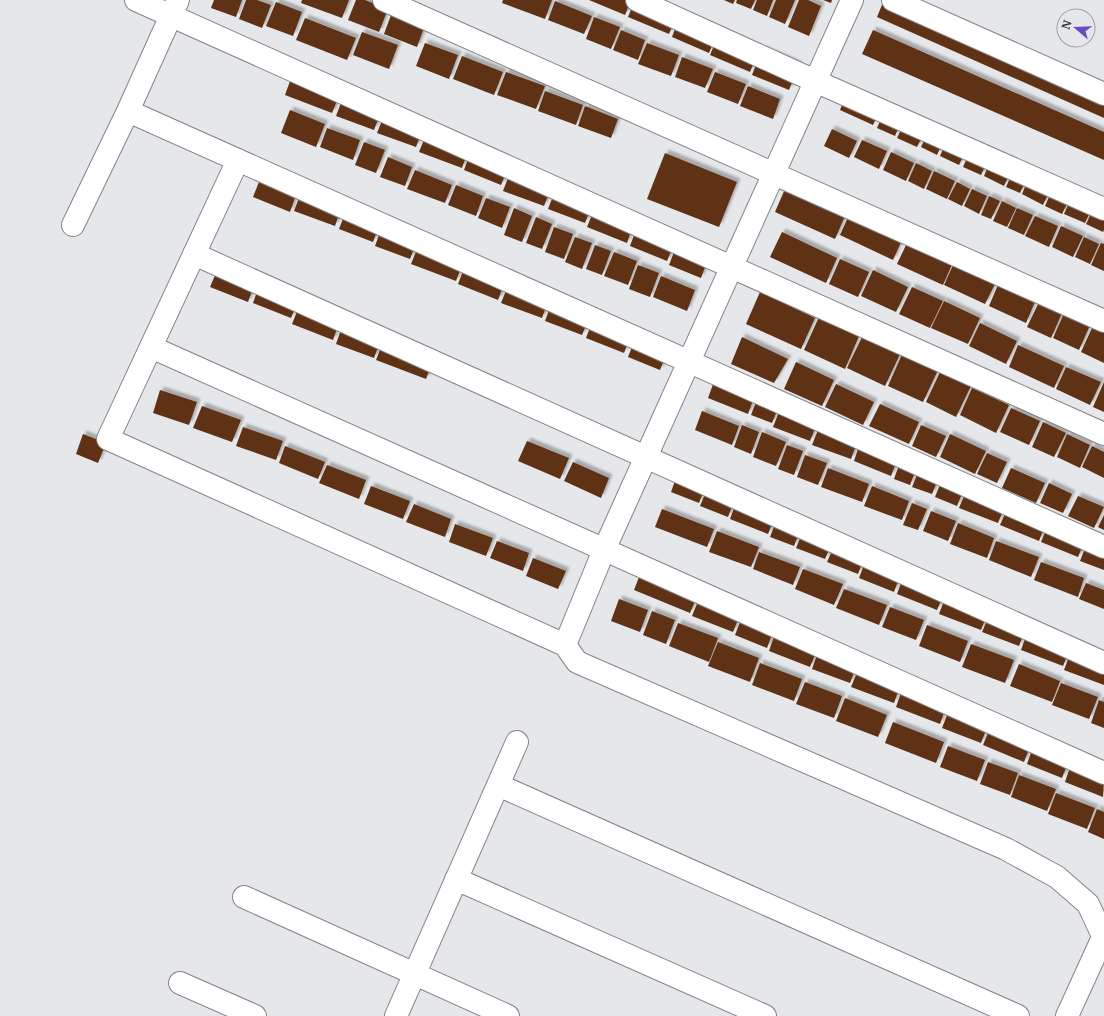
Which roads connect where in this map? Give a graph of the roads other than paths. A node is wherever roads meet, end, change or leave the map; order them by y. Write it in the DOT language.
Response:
graph roads {
  1 [pos="136,0"];
  2 [pos="384,0"];
  3 [pos="638,0"];
  4 [pos="852,0"];
  5 [pos="893,0"];
  6 [pos="175,8"];
  7 [pos="815,81"];
  8 [pos="1104,94"];
  9 [pos="128,111"];
  10 [pos="238,160"];
  11 [pos="773,174"];
  12 [pos="1104,209"];
  13 [pos="73,224"];
  14 [pos="194,254"];
  15 [pos="732,267"];
  16 [pos="1104,322"];
  17 [pos="151,347"];
  18 [pos="690,362"];
  19 [pos="1104,434"];
  20 [pos="646,457"];
  21 [pos="1104,547"];
  22 [pos="604,550"];
  23 [pos="565,645"];
  24 [pos="1104,662"];
  25 [pos="517,742"];
  26 [pos="1104,774"];
  27 [pos="498,785"];
  28 [pos="456,879"];
  29 [pos="244,897"];
  30 [pos="1104,937"];
  31 [pos="414,974"];
  32 [pos="180,983"];
  33 [pos="255,1016"];
  34 [pos="396,1016"];
  35 [pos="508,1016"];
  36 [pos="765,1016"];
  37 [pos="1018,1016"];
  38 [pos="1067,1016"];
  1 -- 6 [label="street"];
  2 -- 11 [label="street"];
  3 -- 7 [label="street"];
  4 -- 7 [label="street"];
  5 -- 8 [label="street"];
  6 -- 9 [label="street"];
  6 -- 15 [label="street"];
  7 -- 11 [label="street"];
  7 -- 12 [label="street"];
  9 -- 10 [label="street"];
  9 -- 13 [label="street"];
  10 -- 14 [label="street"];
  10 -- 18 [label="street"];
  11 -- 15 [label="street"];
  11 -- 16 [label="street"];
  14 -- 17 [label="street"];
  14 -- 20 [label="street"];
  15 -- 18 [label="street"];
  15 -- 19 [label="street"];
  17 -- 22 [label="street"];
  17 -- 23 [label="street"];
  18 -- 20 [label="street"];
  18 -- 21 [label="street"];
  20 -- 22 [label="street"];
  20 -- 24 [label="street"];
  22 -- 23 [label="street"];
  22 -- 26 [label="street"];
  23 -- 30 [label="street"];
  25 -- 27 [label="street"];
  27 -- 28 [label="street"];
  27 -- 37 [label="street"];
  28 -- 31 [label="street"];
  28 -- 36 [label="street"];
  29 -- 31 [label="street"];
  30 -- 38 [label="street"];
  31 -- 34 [label="street"];
  31 -- 35 [label="street"];
  32 -- 33 [label="street"];
}
